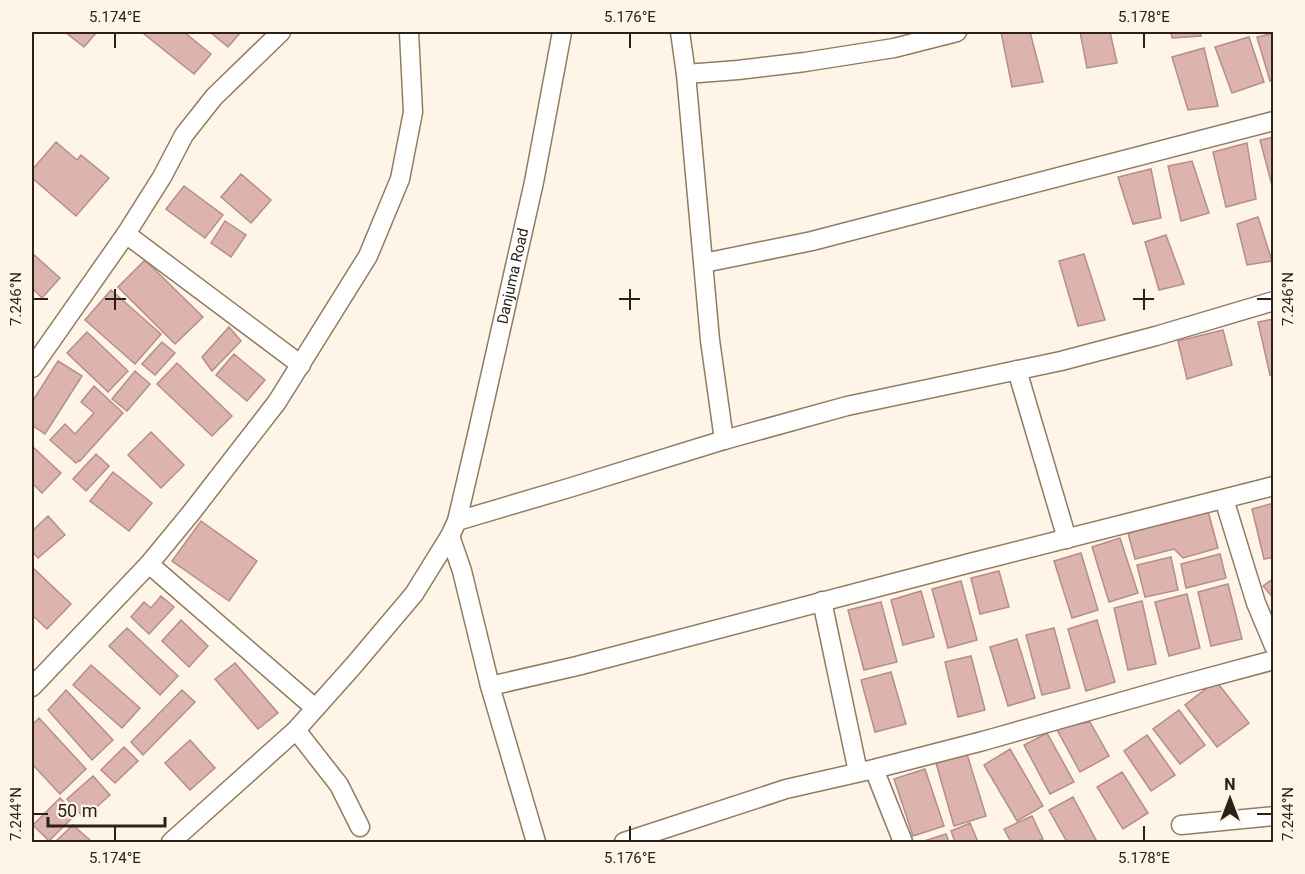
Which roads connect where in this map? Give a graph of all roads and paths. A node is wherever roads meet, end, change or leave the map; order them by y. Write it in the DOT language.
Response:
graph roads {
  1 [pos="281,32"];
  2 [pos="409,32"];
  3 [pos="562,32"];
  4 [pos="680,32"];
  5 [pos="957,32"];
  6 [pos="686,74"];
  7 [pos="1274,121"];
  8 [pos="126,234"];
  9 [pos="704,263"];
  10 [pos="1274,301"];
  11 [pos="301,365"];
  12 [pos="32,368"];
  13 [pos="1017,370"];
  14 [pos="724,440"];
  15 [pos="1274,486"];
  16 [pos="1224,499"];
  17 [pos="453,528"];
  18 [pos="1067,539"];
  19 [pos="149,564"];
  20 [pos="822,601"];
  21 [pos="1274,646"];
  22 [pos="1274,660"];
  23 [pos="490,686"];
  24 [pos="32,687"];
  25 [pos="315,708"];
  26 [pos="296,730"];
  27 [pos="866,771"];
  28 [pos="1274,816"];
  29 [pos="1181,825"];
  30 [pos="360,827"];
  31 [pos="633,841"];
  32 [pos="171,843"];
  33 [pos="536,843"];
  34 [pos="903,843"];
  1 -- 8 [label="street"];
  2 -- 11 [label="street"];
  3 -- 17 [label="street, Danjuma Road"];
  4 -- 6 [label="street"];
  5 -- 6 [label="street"];
  6 -- 9 [label="street"];
  7 -- 9 [label="street"];
  8 -- 11 [label="street"];
  8 -- 12 [label="street"];
  9 -- 14 [label="street"];
  10 -- 13 [label="street"];
  11 -- 19 [label="street"];
  13 -- 14 [label="street"];
  13 -- 18 [label="street"];
  14 -- 17 [label="street"];
  15 -- 16 [label="street"];
  16 -- 18 [label="street"];
  16 -- 21 [label="street"];
  17 -- 23 [label="street"];
  17 -- 25 [label="street"];
  18 -- 20 [label="street"];
  19 -- 24 [label="street"];
  19 -- 25 [label="street"];
  20 -- 23 [label="street"];
  20 -- 27 [label="street"];
  22 -- 27 [label="street"];
  23 -- 33 [label="street"];
  25 -- 26 [label="street"];
  26 -- 30 [label="street"];
  26 -- 32 [label="street"];
  27 -- 31 [label="street"];
  27 -- 34 [label="street"];
  28 -- 29 [label="street"];
}
